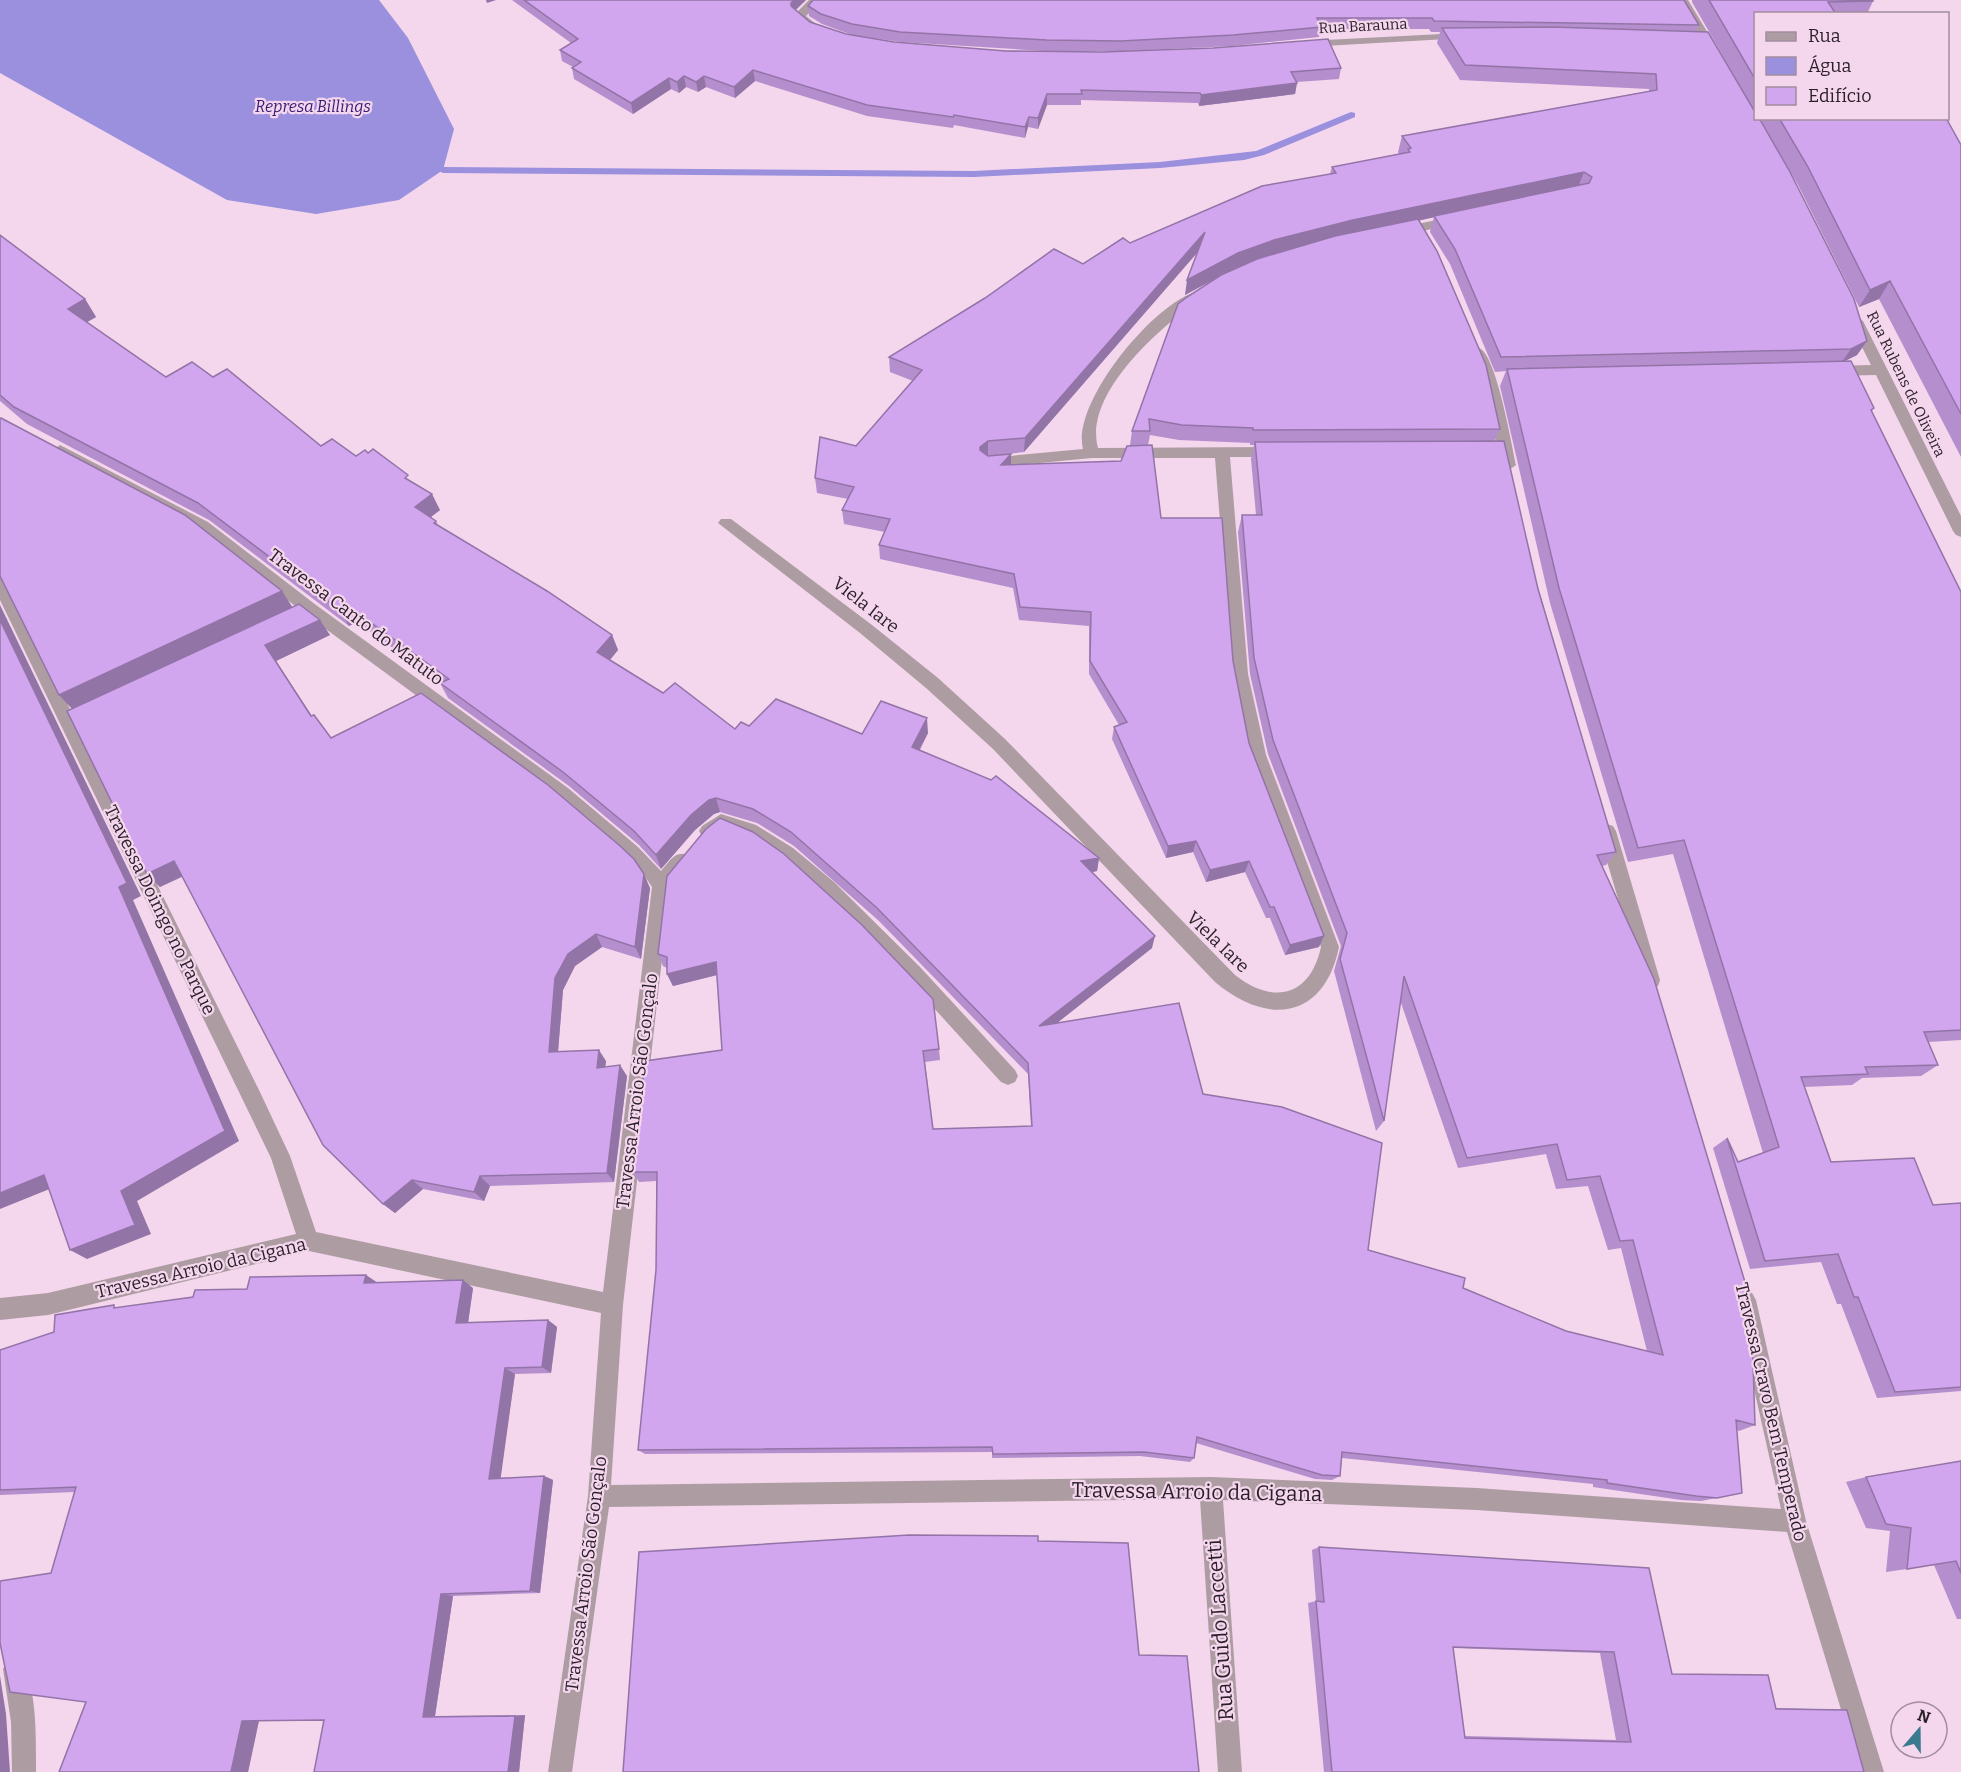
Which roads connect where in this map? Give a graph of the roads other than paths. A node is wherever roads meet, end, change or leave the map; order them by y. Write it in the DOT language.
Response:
graph roads {
  1 [pos="816,0"];
  2 [pos="1682,0"];
  3 [pos="826,34"];
  4 [pos="1478,36"];
  5 [pos="1289,46"];
  6 [pos="1718,61"];
  7 [pos="1468,217"];
  8 [pos="1418,228"];
  9 [pos="1386,234"];
  10 [pos="1430,246"];
  11 [pos="1208,289"];
  12 [pos="1849,306"];
  13 [pos="1472,337"];
  14 [pos="1879,370"];
  15 [pos="1820,371"];
  16 [pos="51,445"];
  17 [pos="1222,452"];
  18 [pos="1293,452"];
  19 [pos="1092,453"];
  20 [pos="988,463"];
  21 [pos="1514,484"];
  22 [pos="726,523"];
  23 [pos="1961,531"];
  24 [pos="0,584"];
  25 [pos="310,609"];
  26 [pos="289,619"];
  27 [pos="1601,810"];
  28 [pos="661,885"];
  29 [pos="1654,992"];
  30 [pos="1008,1076"];
  31 [pos="309,1241"];
  32 [pos="1738,1277"];
  33 [pos="612,1305"];
  34 [pos="0,1309"];
  35 [pos="1211,1488"];
  36 [pos="599,1496"];
  37 [pos="1795,1521"];
  38 [pos="9,1644"];
  39 [pos="24,1772"];
  40 [pos="560,1772"];
  41 [pos="1230,1772"];
  42 [pos="1872,1772"];
  1 -- 3 [label="street"];
  2 -- 6 [label="street"];
  4 -- 5 [label="street, Rua Barauna"];
  7 -- 8 [label="street"];
  8 -- 9 [label="street"];
  8 -- 10 [label="street"];
  11 -- 19 [label="street"];
  12 -- 14 [label="street, Rua Rubens de Oliveira"];
  13 -- 21 [label="street"];
  14 -- 15 [label="street"];
  14 -- 23 [label="street, Rua Rubens de Oliveira"];
  16 -- 25 [label="street, Travessa Canto do Matuto"];
  17 -- 18 [label="street"];
  17 -- 19 [label="street"];
  17 -- 22 [label="street, Viela Iare"];
  19 -- 20 [label="street"];
  24 -- 31 [label="street, Travessa Doimgo no Parque"];
  25 -- 26 [label="street"];
  25 -- 28 [label="street, Travessa Canto do Matuto"];
  27 -- 29 [label="street"];
  28 -- 30 [label="street"];
  28 -- 33 [label="street, Travessa Arroio São Gonçalo"];
  31 -- 33 [label="street, Travessa Arroio da Cigana"];
  31 -- 34 [label="street, Travessa Arroio da Cigana"];
  32 -- 37 [label="street, Travessa Cravo Bem Temperado"];
  33 -- 36 [label="street, Travessa Arroio São Gonçalo"];
  35 -- 36 [label="street, Travessa Arroio da Cigana"];
  35 -- 37 [label="street, Travessa Arroio da Cigana"];
  35 -- 41 [label="street, Rua Guido Laccetti"];
  36 -- 40 [label="street, Travessa Arroio São Gonçalo"];
  37 -- 42 [label="street, Travessa Cravo Bem Temperado"];
  38 -- 39 [label="street"];
}
